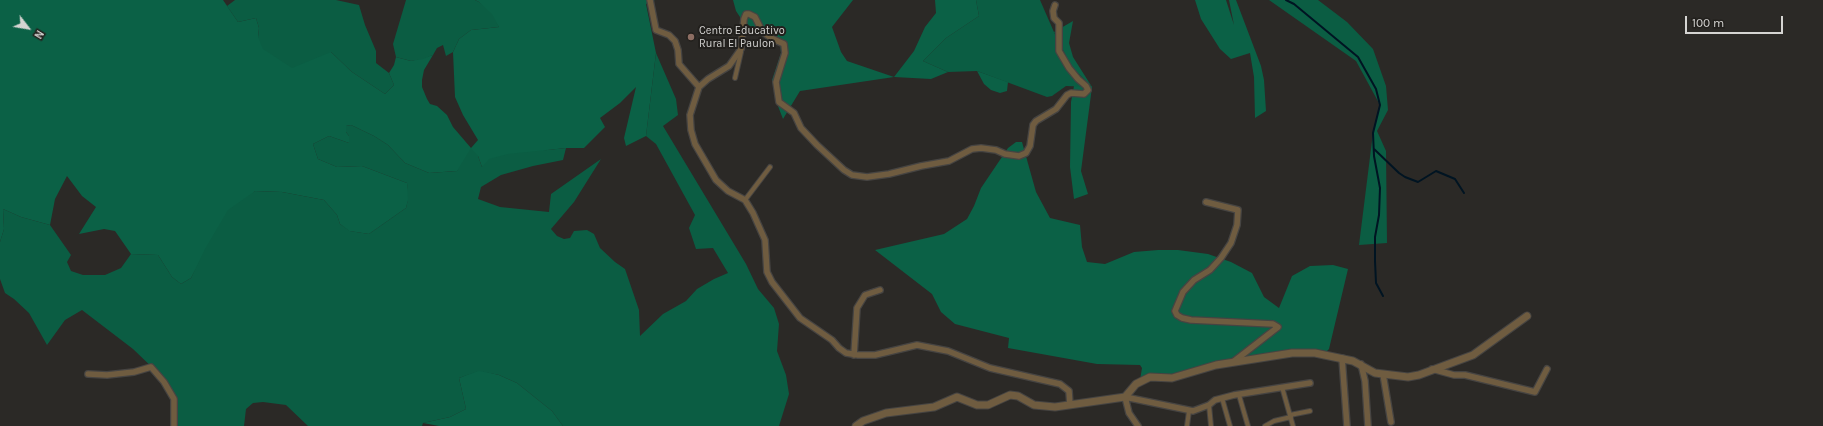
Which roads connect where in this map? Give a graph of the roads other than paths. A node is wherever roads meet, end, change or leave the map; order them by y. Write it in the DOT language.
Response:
graph roads {
  1 [pos="650,0"];
  2 [pos="1055,5"];
  3 [pos="741,49"];
  4 [pos="735,78"];
  5 [pos="699,87"];
  6 [pos="770,167"];
  7 [pos="745,200"];
  8 [pos="1206,202"];
  9 [pos="880,290"];
  10 [pos="1527,316"];
  11 [pos="854,355"];
  12 [pos="1342,358"];
  13 [pos="1233,363"];
  14 [pos="1361,364"];
  15 [pos="1432,369"];
  16 [pos="1546,369"];
  17 [pos="88,374"];
  18 [pos="1383,374"];
  19 [pos="1310,383"];
  20 [pos="1282,387"];
  21 [pos="1238,395"];
  22 [pos="1125,397"];
  23 [pos="1222,398"];
  24 [pos="1070,405"];
  25 [pos="1209,405"];
  26 [pos="1189,410"];
  27 [pos="1310,411"];
  28 [pos="1291,416"];
  29 [pos="1391,422"];
  30 [pos="174,426"];
  31 [pos="856,426"];
  32 [pos="1138,426"];
  33 [pos="1187,426"];
  34 [pos="1211,426"];
  35 [pos="1230,426"];
  36 [pos="1248,426"];
  37 [pos="1265,426"];
  38 [pos="1293,426"];
  39 [pos="1347,426"];
  40 [pos="1368,426"];
  1 -- 5 [label="street"];
  2 -- 3 [label="street"];
  3 -- 4 [label="street"];
  3 -- 5 [label="street"];
  5 -- 7 [label="street"];
  6 -- 7 [label="street"];
  7 -- 11 [label="street"];
  8 -- 13 [label="street"];
  9 -- 11 [label="street"];
  10 -- 15 [label="street"];
  11 -- 24 [label="street"];
  12 -- 13 [label="street"];
  12 -- 14 [label="street"];
  12 -- 39 [label="street"];
  13 -- 22 [label="street"];
  14 -- 18 [label="street"];
  14 -- 40 [label="street"];
  15 -- 16 [label="street"];
  15 -- 18 [label="street"];
  17 -- 30 [label="street"];
  18 -- 29 [label="street"];
  19 -- 20 [label="street"];
  20 -- 21 [label="street"];
  20 -- 28 [label="street"];
  21 -- 23 [label="street"];
  21 -- 36 [label="street"];
  22 -- 24 [label="street"];
  22 -- 26 [label="street"];
  22 -- 32 [label="street"];
  23 -- 25 [label="street"];
  23 -- 35 [label="street"];
  24 -- 31 [label="street"];
  25 -- 26 [label="street"];
  25 -- 34 [label="street"];
  26 -- 33 [label="street"];
  27 -- 28 [label="street"];
  28 -- 37 [label="street"];
  28 -- 38 [label="street"];
}
